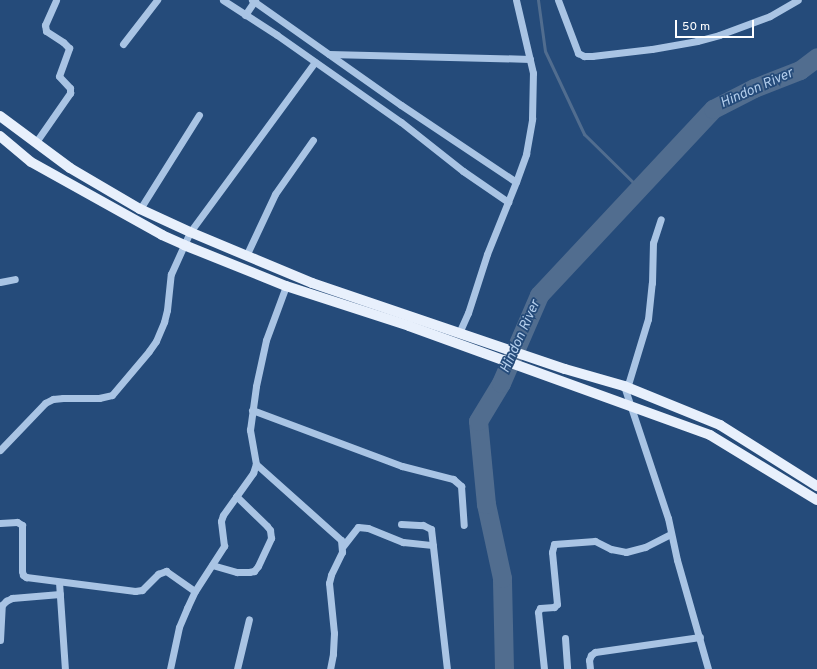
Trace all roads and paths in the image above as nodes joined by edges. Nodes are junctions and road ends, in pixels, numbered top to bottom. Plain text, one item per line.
1 (56, 0) edge
2 (157, 0) edge
3 (223, 0) edge
4 (516, 0) edge
5 (558, 0) edge
6 (798, 0) edge
7 (254, 1) edge
8 (247, 13) junction
9 (123, 44) dead end
10 (328, 54) junction
11 (530, 59) junction
12 (315, 62) junction
13 (199, 114) dead end
14 (0, 116) edge
15 (0, 136) edge
16 (313, 140) dead end
17 (36, 142) junction
18 (515, 185) junction
19 (509, 199) junction
20 (140, 209) junction
21 (661, 219) dead end
22 (190, 232) junction
23 (184, 245) junction
24 (246, 256) junction
25 (15, 279) dead end
26 (0, 282) edge
27 (286, 286) junction
28 (327, 294) junction
29 (460, 337) junction
30 (625, 387) junction
31 (664, 402) junction
32 (629, 404) junction
33 (252, 410) junction
34 (658, 415) junction
35 (0, 450) edge
36 (256, 464) junction
37 (817, 486) edge
38 (236, 496) junction
39 (817, 500) edge
40 (0, 523) edge
41 (401, 524) dead end
42 (464, 525) dead end
43 (671, 534) junction
44 (433, 545) junction
45 (343, 546) junction
46 (212, 565) junction
47 (59, 582) junction
48 (195, 590) junction
49 (60, 594) junction
50 (249, 619) dead end
51 (700, 637) junction
52 (566, 638) dead end
53 (0, 640) edge
54 (66, 669) edge
55 (170, 669) edge
56 (237, 669) edge
57 (330, 669) edge
58 (447, 669) edge
59 (544, 669) edge
60 (568, 669) edge
61 (590, 669) edge
62 (708, 669) edge

1 - 17 street
2 - 9 street
3 - 8 street
4 - 11 street
5 - 6 street
7 - 8 street
7 - 10 street
8 - 12 street
10 - 11 street
10 - 18 street
11 - 18 street
12 - 19 street
12 - 22 street
13 - 20 street
14 - 17 main road
15 - 23 main road
16 - 24 street
17 - 20 main road
18 - 19 street
19 - 29 street
20 - 22 main road
21 - 30 street
22 - 23 street
22 - 24 main road
23 - 27 main road
23 - 35 street
24 - 28 main road
25 - 26 street
27 - 28 main road
27 - 33 street
28 - 29 main road
29 - 30 main road
29 - 32 main road
30 - 31 main road
30 - 32 street
31 - 34 main road
31 - 37 main road
32 - 34 main road
32 - 43 street
33 - 36 street
33 - 42 street
34 - 39 main road
36 - 38 street
36 - 45 street
38 - 46 street
38 - 46 street
40 - 47 street
41 - 44 street
43 - 51 street
43 - 59 street
44 - 45 street
44 - 58 street
45 - 57 street
46 - 48 street
47 - 48 street
47 - 49 street
48 - 55 street
49 - 53 street
49 - 54 street
50 - 56 street
51 - 61 street
51 - 62 street
52 - 60 street

